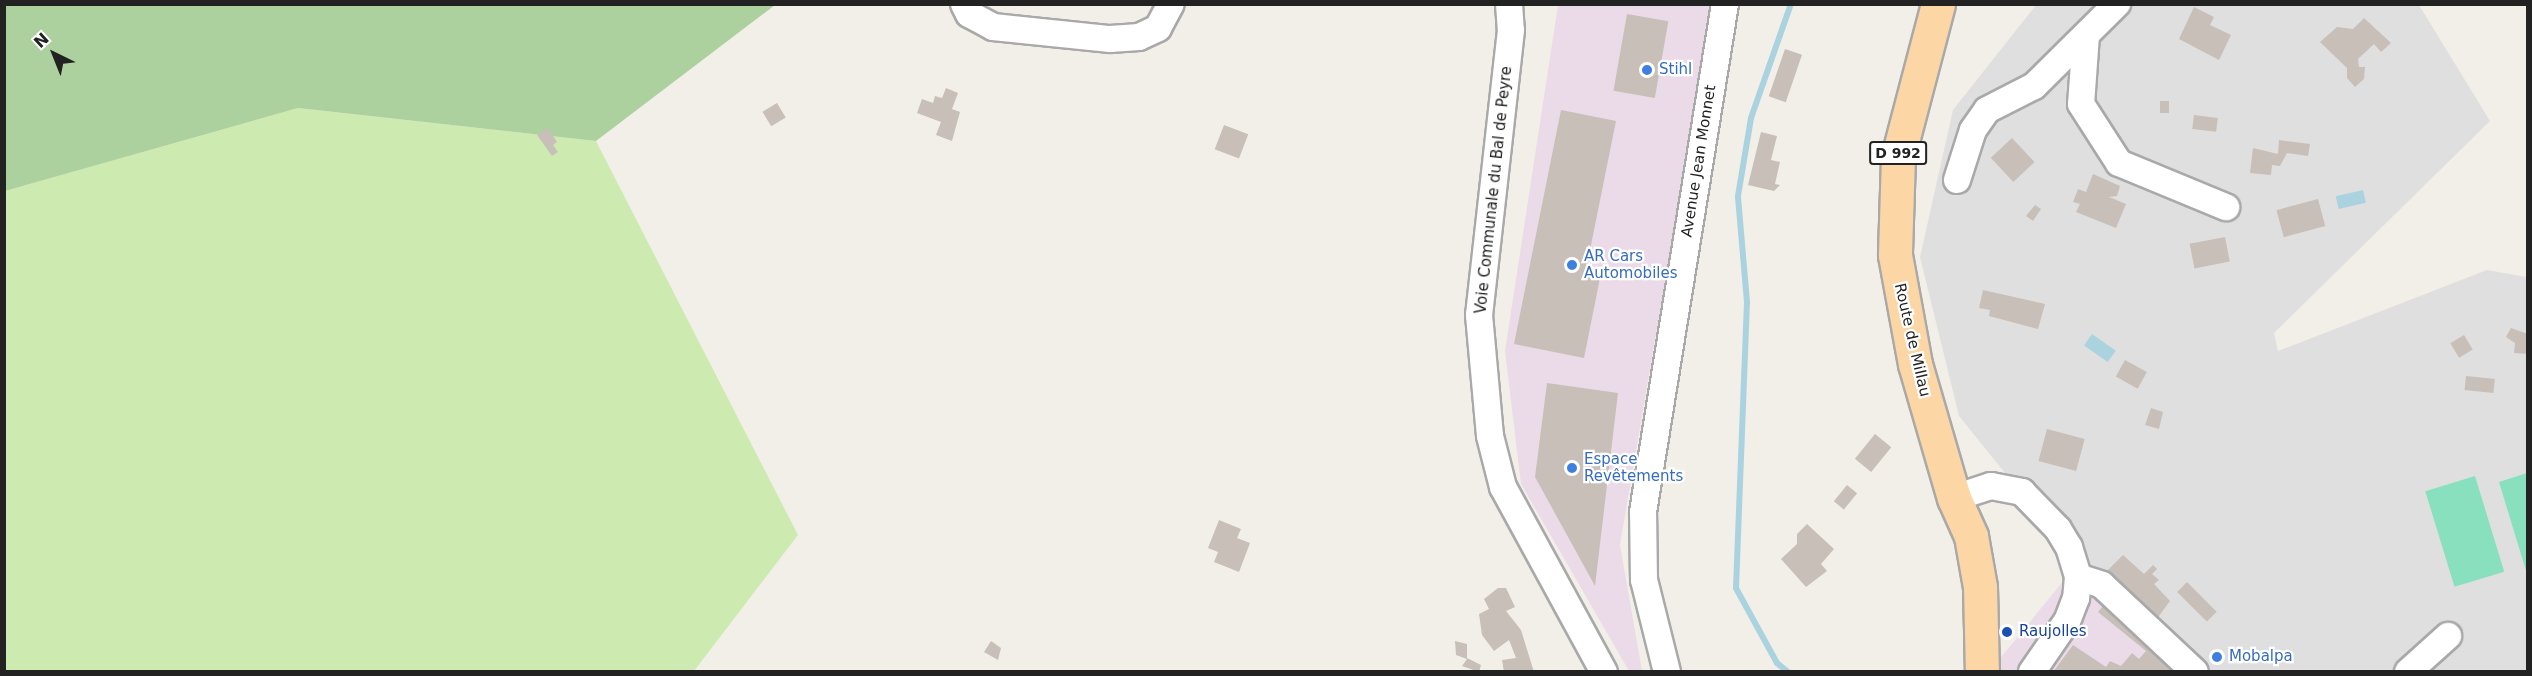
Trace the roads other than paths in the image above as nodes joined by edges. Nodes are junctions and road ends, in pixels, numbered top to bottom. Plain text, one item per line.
1 (964, 4) edge
2 (1171, 4) edge
3 (1509, 4) edge
4 (1725, 4) edge
5 (1938, 4) edge
6 (2117, 4) edge
7 (2086, 35) junction
8 (1957, 180) dead end
9 (2226, 207) dead end
10 (1954, 498) junction
11 (2078, 577) junction
12 (2448, 636) dead end
13 (1604, 672) edge
14 (1667, 672) edge
15 (1959, 672) edge
16 (1982, 672) edge
17 (2032, 672) edge
18 (2195, 672) edge
19 (2408, 672) edge

1 - 2 street
3 - 13 street, Voie Communale du Bal de Peyre
4 - 14 street, Avenue Jean Monnet
5 - 10 main road, Route de Millau / D 992
6 - 7 street
7 - 8 street
7 - 9 street
10 - 11 street
10 - 15 main road, Route de Millau / D 992
10 - 16 main road, Route de Millau / D 992
11 - 17 street
11 - 18 street
12 - 19 street

